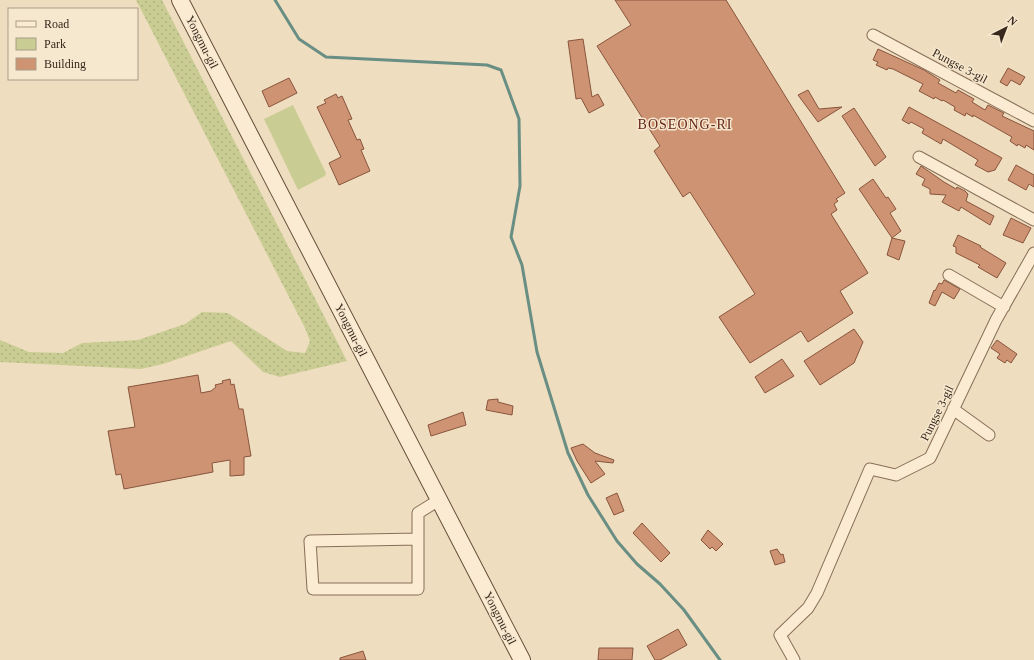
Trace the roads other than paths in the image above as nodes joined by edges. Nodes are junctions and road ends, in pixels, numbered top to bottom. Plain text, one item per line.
1 (180, 0) edge
2 (873, 35) dead end
3 (1034, 121) edge
4 (918, 157) dead end
5 (1034, 220) edge
6 (1034, 253) edge
7 (949, 275) dead end
8 (1004, 307) junction
9 (953, 409) junction
10 (989, 434) dead end
11 (439, 500) junction
12 (418, 539) junction
13 (522, 660) edge
14 (794, 660) edge

1 - 11 street, Yongmu-gil
2 - 3 street, Pungse 3-gil
4 - 5 street
6 - 8 street, Pungse 3-gil
7 - 8 street
8 - 9 street, Pungse 3-gil
9 - 10 street
9 - 14 street, Pungse 3-gil
11 - 12 street
11 - 13 street, Yongmu-gil
12 - 12 street

